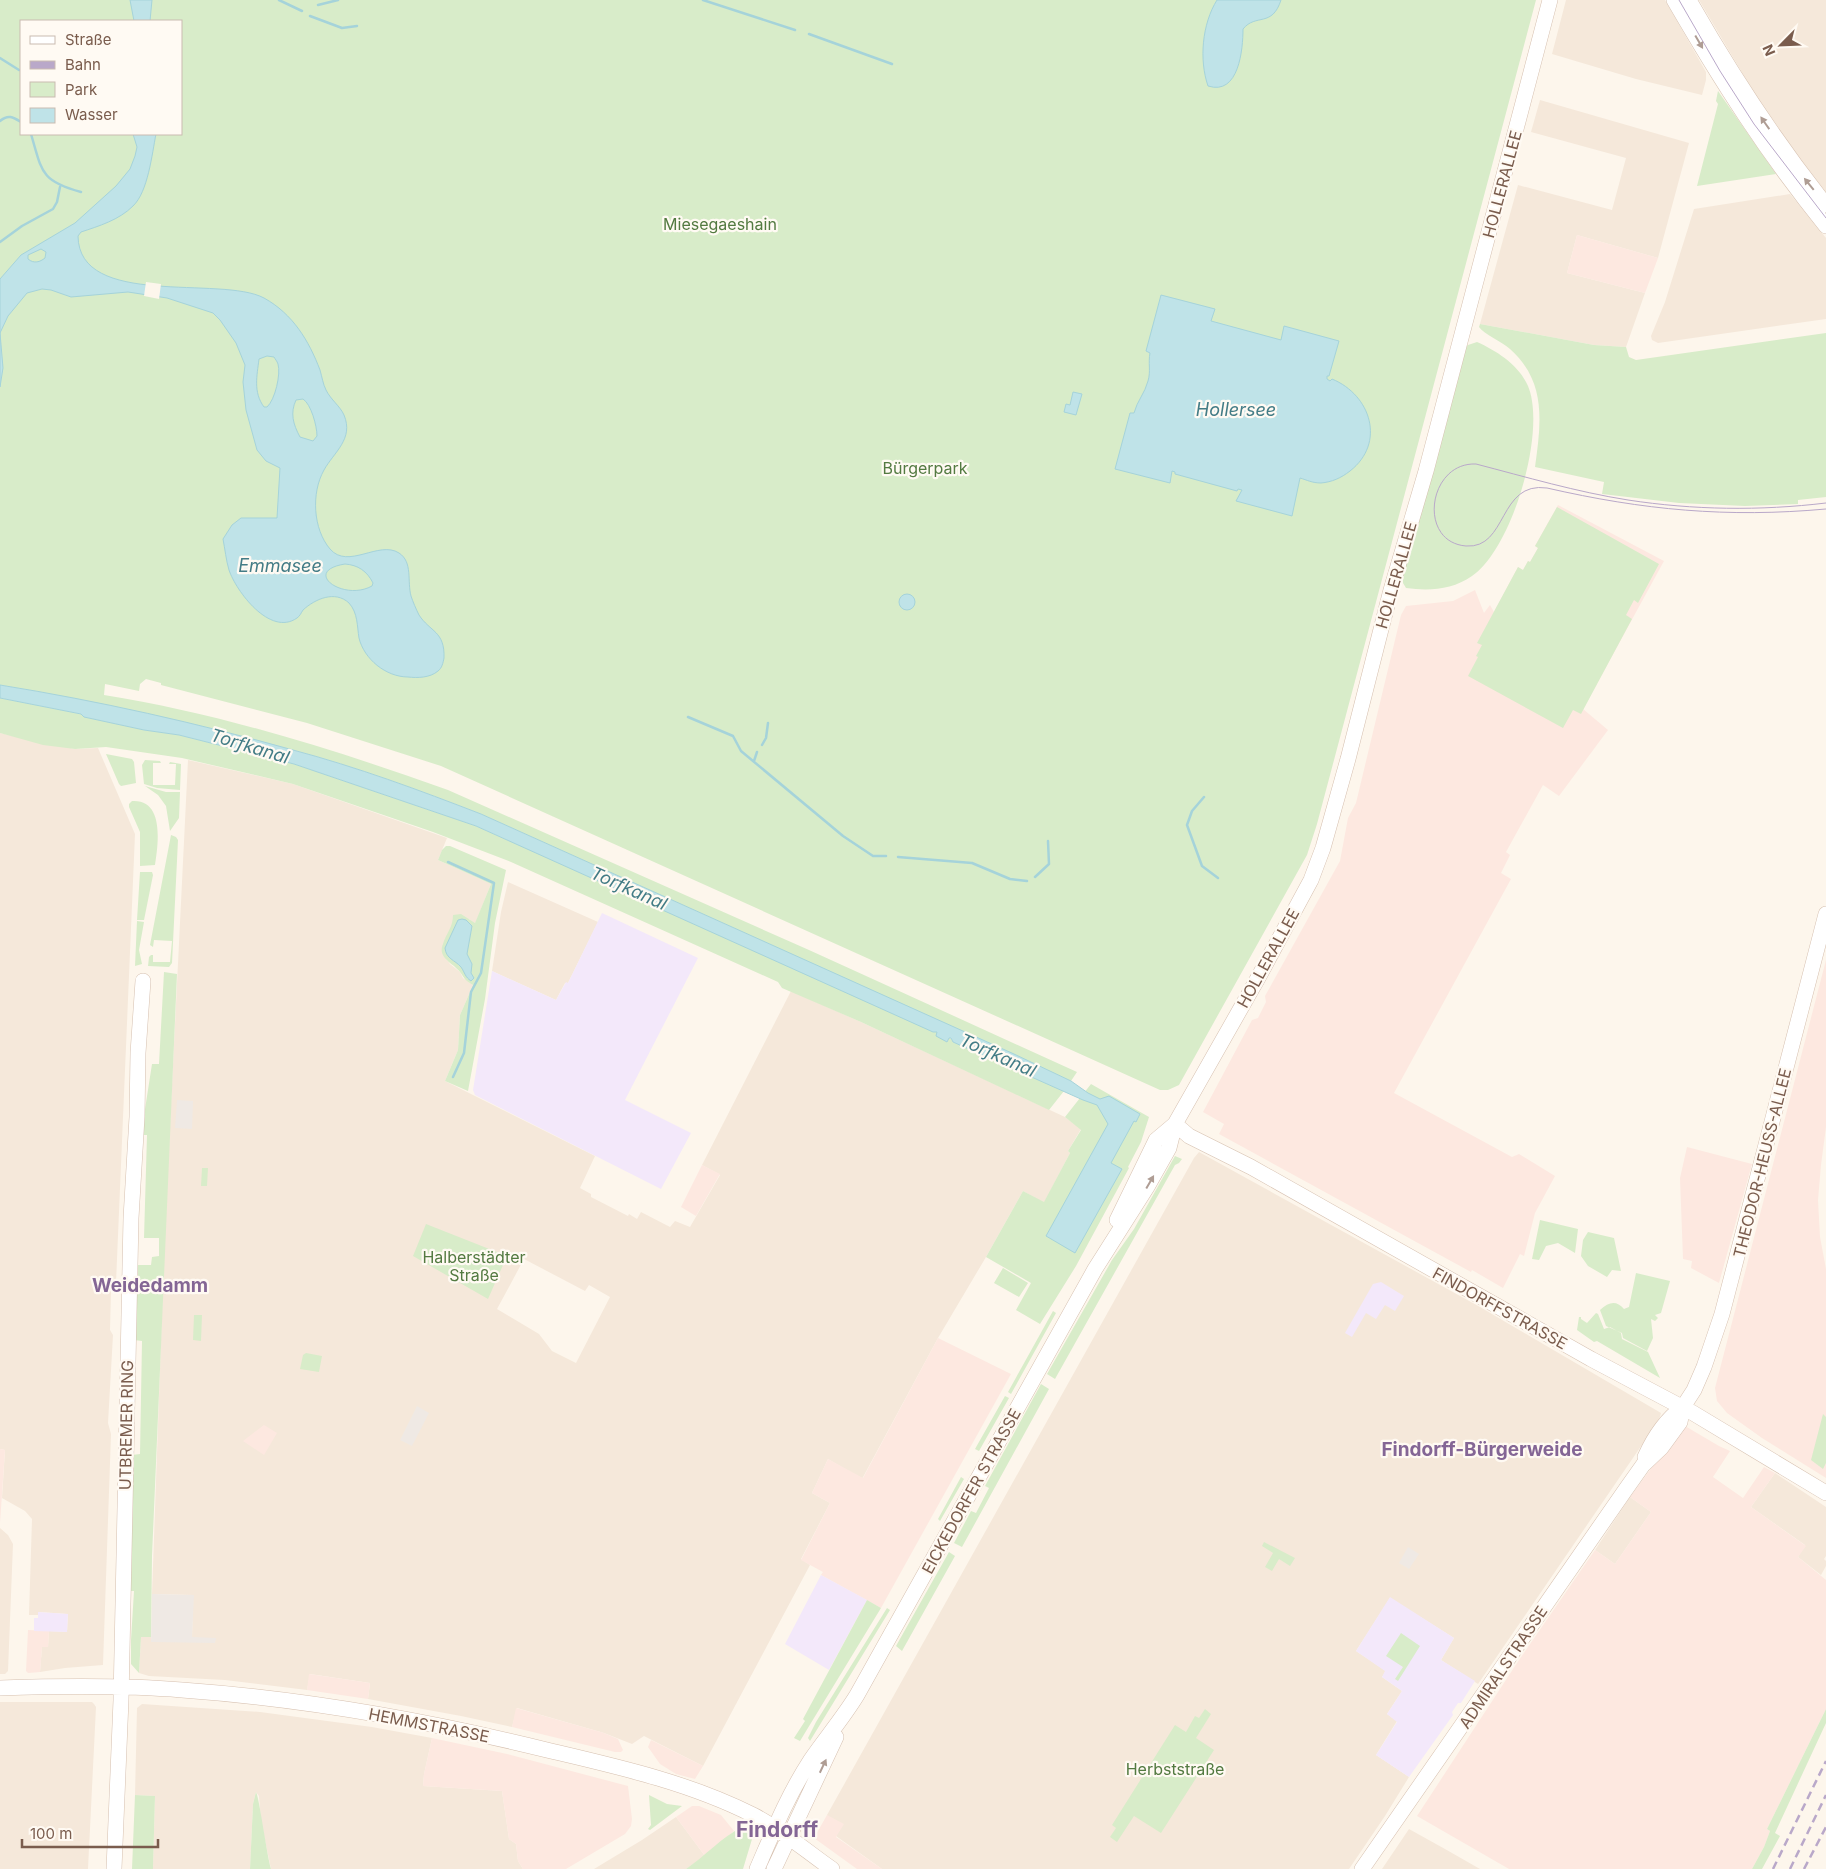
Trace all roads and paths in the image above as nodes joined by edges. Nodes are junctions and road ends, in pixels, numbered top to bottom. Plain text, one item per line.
1 (1550, 0) edge
2 (1674, 0) edge
3 (1689, 0) edge
4 (1826, 205) edge
5 (1826, 226) edge
6 (1826, 914) edge
7 (143, 981) dead end
8 (1175, 1124) junction
9 (1683, 1407) junction
10 (1826, 1493) edge
11 (121, 1687) junction
12 (0, 1688) edge
13 (845, 1714) junction
14 (774, 1828) junction
15 (788, 1837) junction
16 (114, 1869) edge
17 (757, 1869) edge
18 (774, 1869) edge
19 (832, 1869) edge
20 (1362, 1869) edge

1 - 8 street, HOLLERALLEE
2 -> 5 street
4 -> 3 street
6 - 9 street, THEODOR-HEUSS-ALLEE
7 - 11 street, UTBREMER RING
8 - 9 street, FINDORFFSTRASSE
8 - 13 street, EICKEDORFER STRASSE
9 - 10 street, FINDORFFSTRASSE
9 - 20 street, ADMIRALSTRASSE
11 - 12 street, HEMMSTRASSE
11 - 14 street, HEMMSTRASSE
11 - 16 street, UTBREMER RING
13 - 14 street, EICKEDORFER STRASSE
15 -> 13 street, EICKEDORFER STRASSE
14 - 15 street, HEMMSTRASSE
14 - 17 street, EICKEDORFER STRASSE
15 - 18 street, EICKEDORFER STRASSE
15 - 19 street, HEMMSTRASSE

